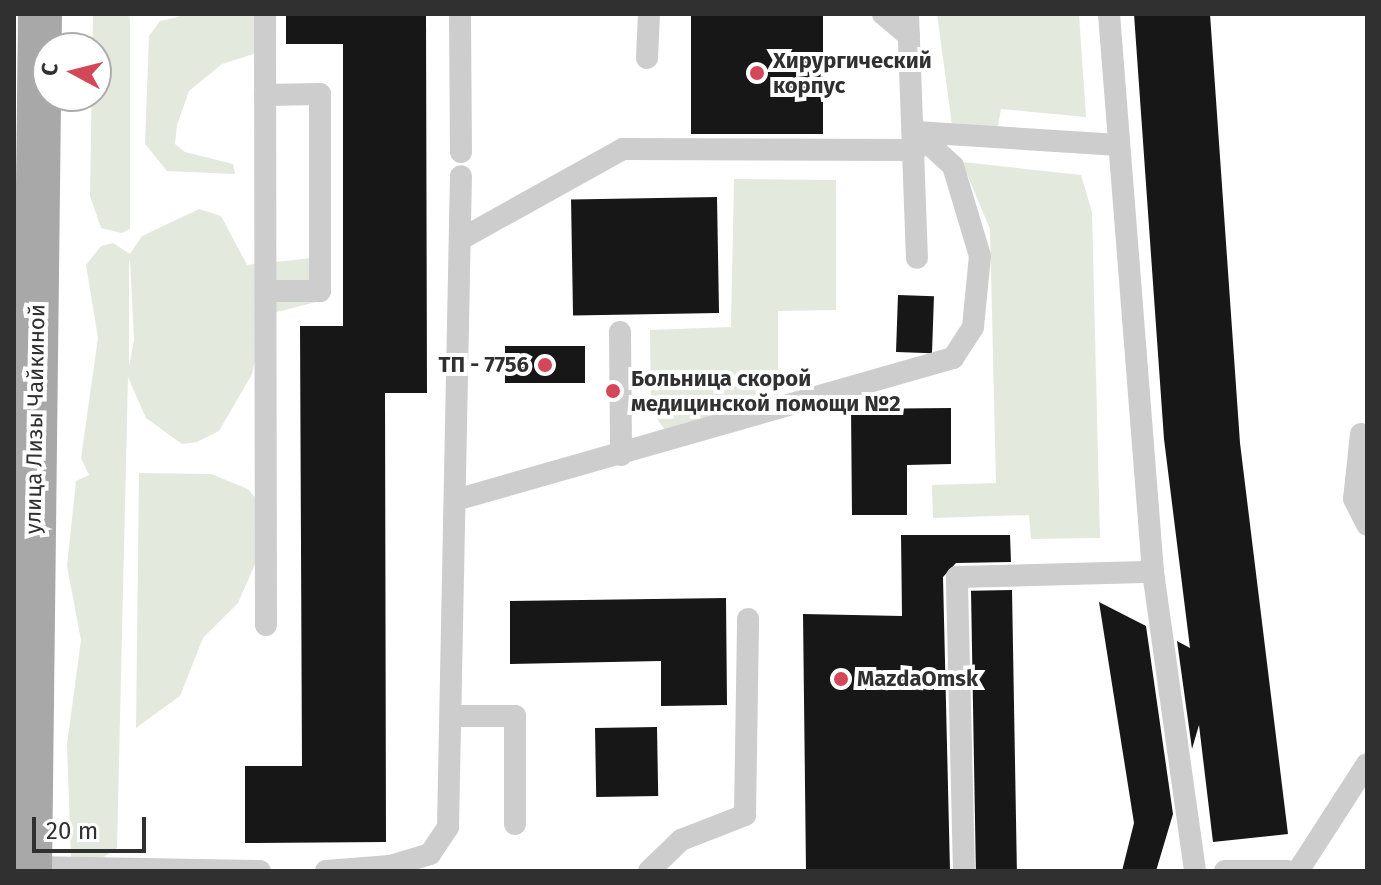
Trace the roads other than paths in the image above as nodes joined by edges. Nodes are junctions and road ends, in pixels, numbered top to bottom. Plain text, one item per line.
1 (40, 14) edge
2 (265, 14) edge
3 (460, 14) edge
4 (649, 14) edge
5 (883, 14) edge
6 (1109, 14) edge
7 (908, 25) edge
8 (647, 58) dead end
9 (265, 95) junction
10 (916, 141) junction
11 (1119, 145) junction
12 (461, 152) dead end
13 (461, 176) dead end
14 (461, 239) junction
15 (917, 258) dead end
16 (266, 291) junction
17 (620, 332) dead end
18 (1361, 434) dead end
19 (621, 455) junction
20 (459, 499) junction
21 (1367, 525) edge
22 (1153, 572) junction
23 (748, 619) dead end
24 (266, 625) dead end
25 (452, 716) junction
26 (1367, 764) edge
27 (515, 824) dead end
28 (30, 869) edge
29 (260, 871) edge
30 (326, 871) edge
31 (649, 871) edge
32 (964, 871) edge
33 (1195, 871) edge
34 (1225, 871) edge
35 (1287, 871) edge
36 (1298, 871) edge

1 - 28 main road, улица Лизы Чайкиной
2 - 9 lane
3 - 12 lane
4 - 8 lane
5 - 7 lane
6 - 11 lane
7 - 10 lane
9 - 16 lane
9 - 16 lane
10 - 11 lane
10 - 14 lane
10 - 15 lane
10 - 19 lane
11 - 22 lane
13 - 14 lane
14 - 20 lane
16 - 24 lane
17 - 19 lane
18 - 21 lane
19 - 20 lane
20 - 25 lane
22 - 32 lane
22 - 33 lane
23 - 31 lane
25 - 27 lane
25 - 30 lane
26 - 36 lane
28 - 29 lane
34 - 35 lane

